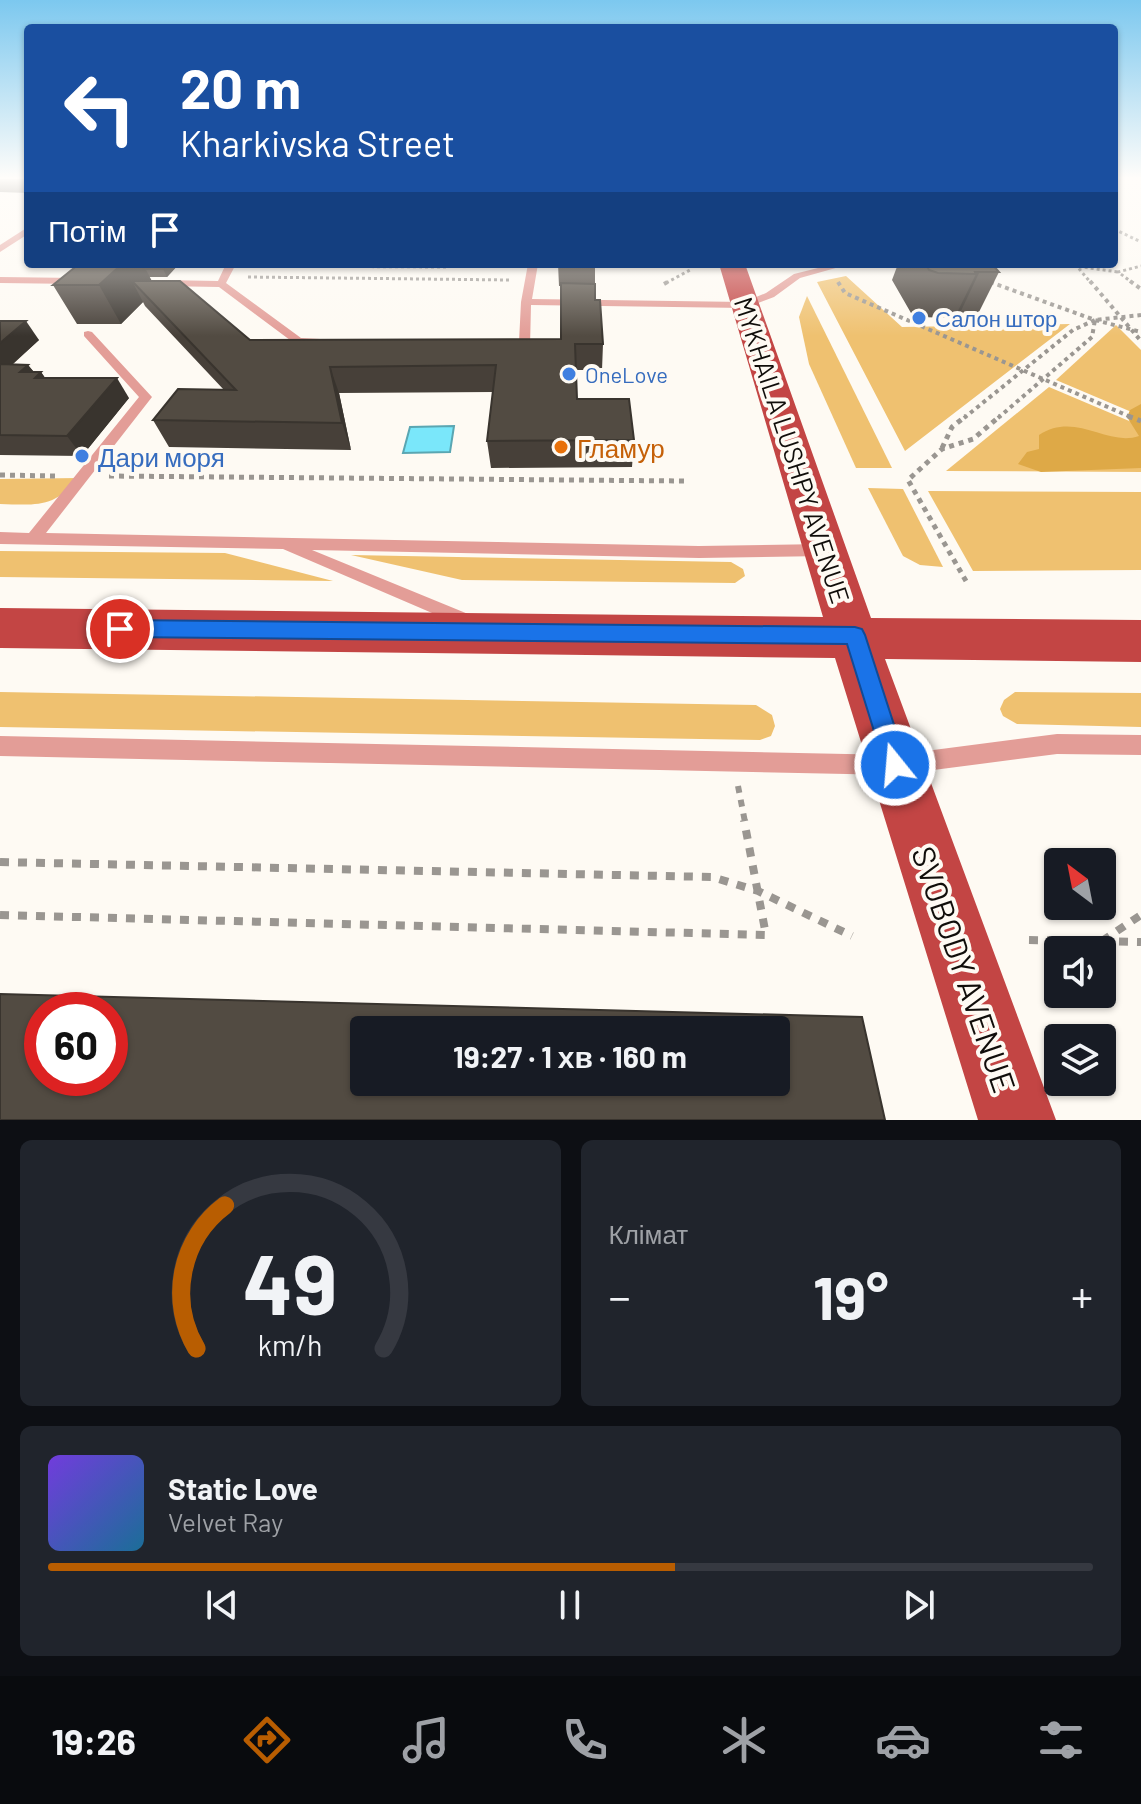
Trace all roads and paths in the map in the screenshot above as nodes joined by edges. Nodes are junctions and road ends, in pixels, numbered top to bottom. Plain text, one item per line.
1 (1119, 231) edge
2 (24, 233) edge
3 (1141, 242) edge
4 (0, 249) edge
5 (1141, 266) edge
6 (229, 268) edge
7 (446, 268) edge
8 (532, 268) edge
9 (689, 268) edge
10 (733, 268) edge
11 (793, 268) edge
12 (834, 268) edge
13 (1080, 268) edge
14 (1095, 268) edge
15 (829, 270) junction
16 (1118, 272) junction
17 (797, 276) junction
18 (439, 278) junction
19 (982, 279) dead end
20 (0, 280) edge
21 (222, 281) junction
22 (529, 281) junction
23 (95, 282) edge
24 (142, 283) edge
25 (664, 284) dead end
26 (1141, 289) edge
27 (526, 302) junction
28 (745, 305) junction
29 (1121, 315) junction
30 (1141, 315) edge
31 (1095, 320) junction
32 (1128, 328) junction
33 (1141, 332) edge
34 (88, 334) edge
35 (328, 341) edge
36 (1141, 341) edge
37 (494, 345) edge
38 (1021, 371) junction
39 (1043, 380) junction
40 (1141, 421) edge
41 (942, 449) junction
42 (0, 475) edge
43 (86, 476) junction
44 (685, 481) dead end
45 (0, 538) edge
46 (34, 538) junction
47 (281, 544) junction
48 (826, 550) junction
49 (966, 581) dead end
50 (0, 628) edge
51 (58, 628) junction
52 (494, 632) junction
53 (855, 635) junction
54 (1141, 641) edge
55 (0, 648) edge
56 (1141, 745) edge
57 (0, 746) edge
58 (733, 761) junction
59 (895, 765) junction
60 (0, 862) edge
61 (758, 891) junction
62 (0, 915) edge
63 (1141, 915) edge
64 (852, 936) dead end
65 (1109, 936) edge
66 (1029, 940) dead end
67 (1044, 940) edge
68 (1116, 941) edge
69 (1141, 942) edge
70 (1017, 1120) edge

1 - 3 path
2 - 4 lane
5 - 16 path
6 - 21 lane
7 - 18 path
8 - 22 lane
9 - 25 path
10 - 28 main road, MYKHAILA LUSHPY AVENUE
11 - 17 lane
12 - 15 lane
13 - 29 path
14 - 16 path
15 - 17 lane
15 - 38 path
16 - 26 path
17 - 28 lane
18 - 21 path
18 - 22 path
19 - 31 path
20 - 23 lane
21 - 24 lane
21 - 35 lane
22 - 27 lane
27 - 28 lane
27 - 37 lane
28 - 48 main road, MYKHAILA LUSHPY AVENUE
29 - 30 path
29 - 31 path
29 - 32 path
31 - 32 path
31 - 38 path
31 - 39 path
32 - 33 path
32 - 36 path
34 - 43 lane
38 - 39 path
38 - 41 path
39 - 40 path
39 - 41 path
41 - 49 path
42 - 43 path
43 - 44 path
43 - 46 lane
45 - 46 lane
46 - 47 lane
47 - 48 lane
47 - 52 lane
48 - 53 main road, MYKHAILA LUSHPY AVENUE
50 - 51 main road
51 - 52 main road
51 - 55 lane
52 - 53 main road
53 - 54 main road
53 - 59 main road, SVOBODY AVENUE
56 - 59 lane
57 - 58 lane
58 - 59 lane
58 - 61 path
59 - 70 main road, SVOBODY AVENUE
60 - 61 path
61 - 62 path
61 - 64 path
63 - 65 path
66 - 67 path
68 - 69 path

